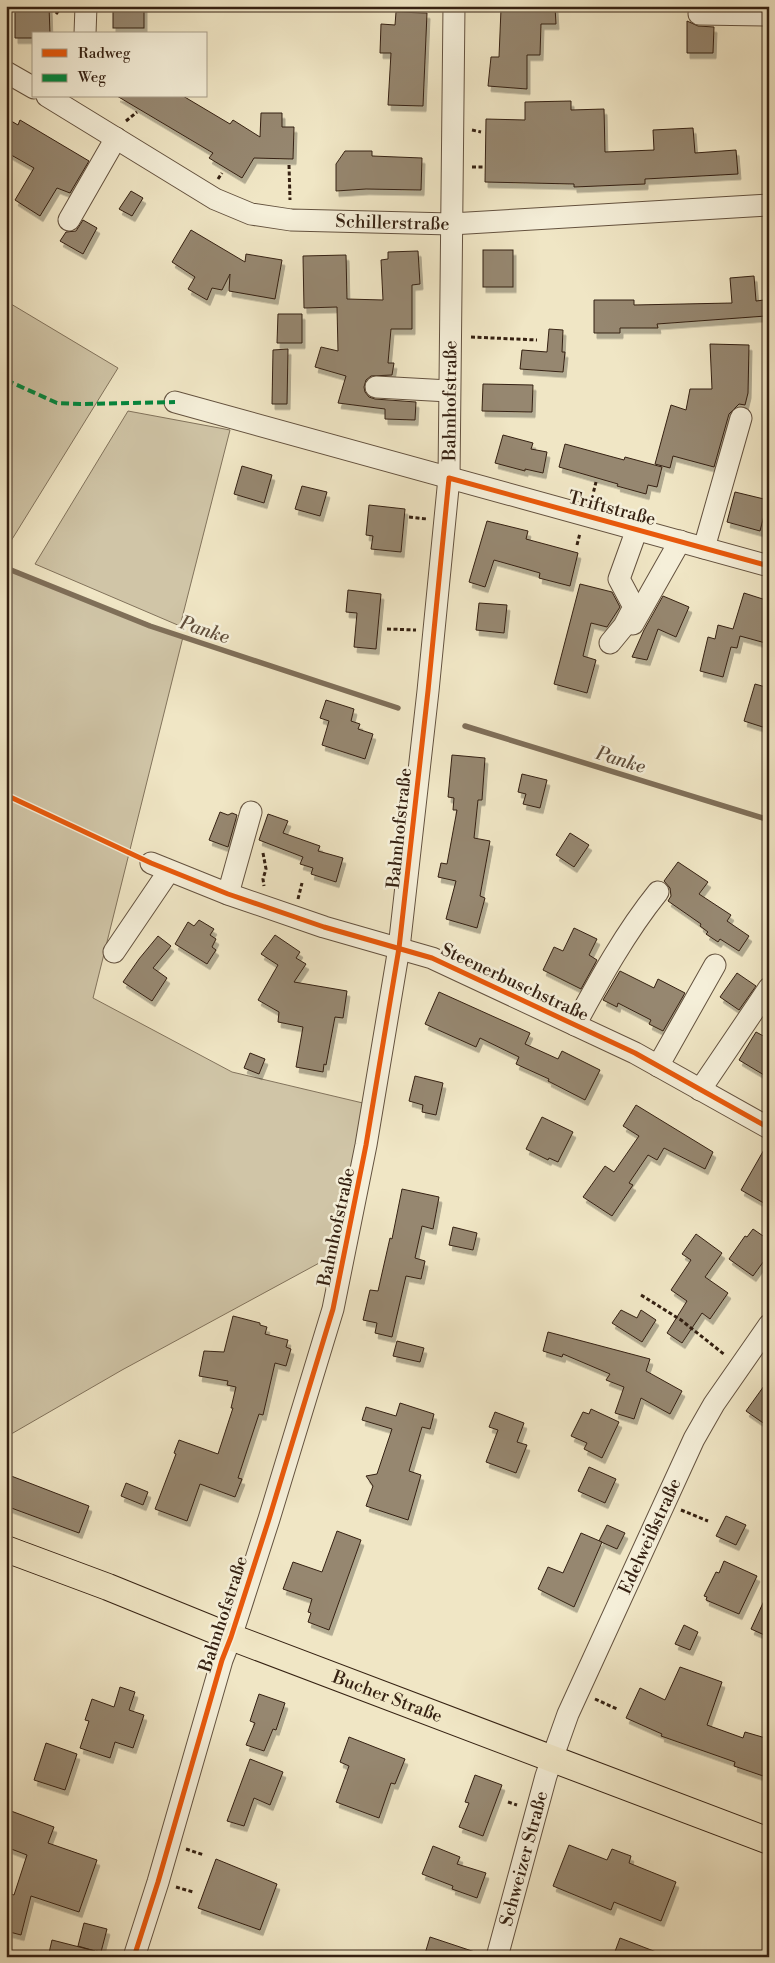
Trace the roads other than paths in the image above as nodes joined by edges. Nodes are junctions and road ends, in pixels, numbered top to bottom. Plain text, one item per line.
1 (86, 6) edge
2 (454, 6) edge
3 (699, 14) dead end
4 (769, 15) edge
5 (85, 32) edge
6 (6, 72) edge
7 (32, 87) edge
8 (54, 98) edge
9 (76, 104) edge
10 (116, 138) junction
11 (769, 205) edge
12 (69, 220) dead end
13 (451, 224) junction
14 (376, 387) dead end
15 (449, 391) junction
16 (175, 402) dead end
17 (741, 418) dead end
18 (449, 478) junction
19 (637, 530) junction
20 (680, 541) junction
21 (704, 548) junction
22 (769, 566) edge
23 (633, 624) dead end
24 (610, 643) dead end
25 (252, 812) dead end
26 (658, 892) dead end
27 (228, 894) junction
28 (399, 948) junction
29 (114, 952) dead end
30 (715, 965) dead end
31 (769, 988) edge
32 (575, 1025) junction
33 (658, 1066) junction
34 (700, 1090) junction
35 (769, 1128) edge
36 (769, 1325) edge
37 (6, 1549) edge
38 (231, 1637) junction
39 (551, 1759) junction
40 (769, 1841) edge
41 (134, 1957) edge
42 (497, 1957) edge

1 - 5 street
2 - 13 street, Bahnhofstraße
3 - 4 street
6 - 7 street
8 - 9 street, Schillerstraße
9 - 10 street, Schillerstraße
10 - 12 street
10 - 13 street, Schillerstraße
11 - 13 street, Schillerstraße
13 - 15 street, Bahnhofstraße
14 - 15 street
15 - 18 street, Bahnhofstraße
16 - 18 street, Triftstraße
17 - 21 street
18 - 19 street, Triftstraße
18 - 28 street, Bahnhofstraße
19 - 20 street, Triftstraße
19 - 24 street
20 - 21 street, Triftstraße
20 - 23 street
21 - 22 street, Triftstraße
25 - 27 street
26 - 32 street
27 - 28 street, Steenerbuschstraße
27 - 29 street, Steenerbuschstraße
28 - 32 street, Steenerbuschstraße
28 - 38 street, Bahnhofstraße
30 - 33 street
31 - 34 street
32 - 33 street, Steenerbuschstraße
33 - 34 street, Steenerbuschstraße
34 - 35 street, Steenerbuschstraße
36 - 39 street, Edelweißstraße
37 - 38 main road, Bucher Straße
38 - 39 main road, Bucher Straße
38 - 41 street, Bahnhofstraße
39 - 40 main road, Bucher Straße
39 - 42 street, Schweizer Straße

